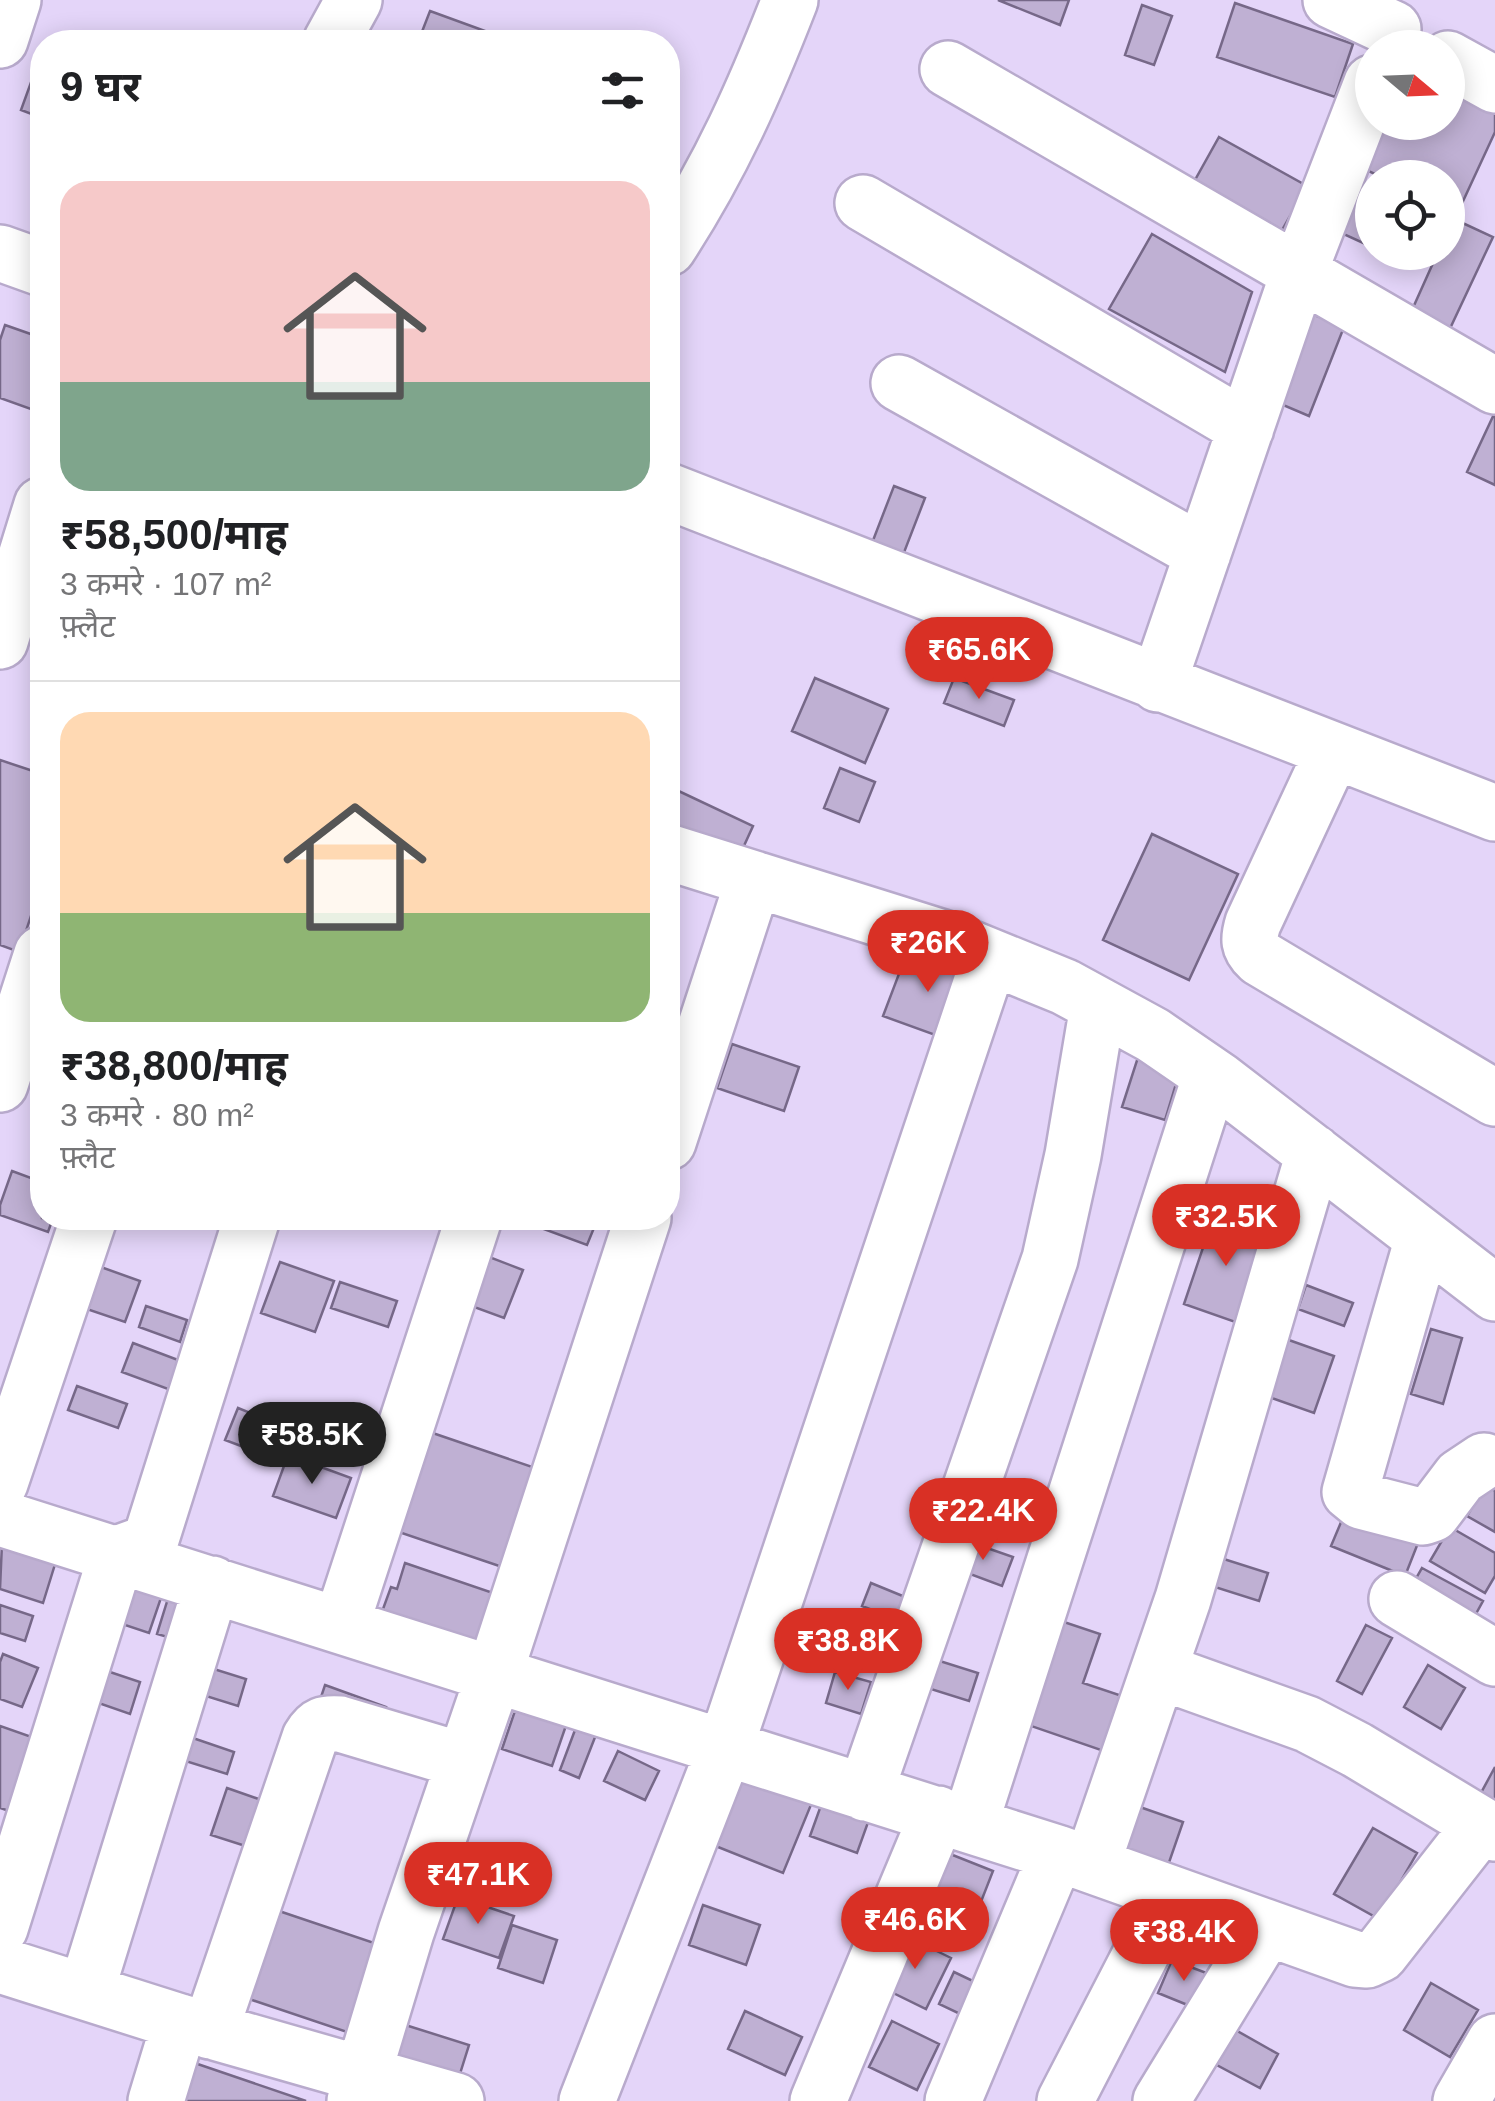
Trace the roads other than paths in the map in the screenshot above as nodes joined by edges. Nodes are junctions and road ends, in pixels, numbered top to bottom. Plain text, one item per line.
1 (13, 0) edge
2 (354, 0) edge
3 (790, 0) edge
4 (1331, 0) edge
5 (338, 30) edge
6 (1383, 30) edge
7 (0, 40) edge
8 (1465, 68) edge
9 (948, 69) dead end
10 (1495, 85) edge
11 (1355, 128) edge
12 (863, 203) dead end
13 (680, 230) edge
14 (0, 253) edge
15 (30, 264) edge
16 (1299, 272) junction
17 (900, 383) dead end
18 (1495, 386) edge
19 (1246, 428) junction
20 (680, 496) edge
21 (30, 545) edge
22 (1203, 553) junction
23 (0, 643) edge
24 (30, 654) edge
25 (1158, 684) junction
26 (1333, 751) junction
27 (1495, 813) edge
28 (680, 856) edge
29 (754, 879) junction
30 (990, 957) junction
31 (30, 1004) edge
32 (1098, 1006) junction
33 (1211, 1074) junction
34 (11, 1083) edge
35 (1495, 1098) edge
36 (680, 1105) edge
37 (1314, 1153) junction
38 (85, 1230) edge
39 (248, 1230) edge
40 (470, 1230) edge
41 (639, 1230) edge
42 (1423, 1238) junction
43 (1495, 1294) edge
44 (1491, 1458) edge
45 (0, 1483) edge
46 (0, 1518) edge
47 (116, 1554) junction
48 (212, 1584) junction
49 (1397, 1599) dead end
50 (342, 1625) junction
51 (1495, 1658) edge
52 (1159, 1670) junction
53 (495, 1672) junction
54 (724, 1748) junction
55 (464, 1761) junction
56 (865, 1793) junction
57 (954, 1819) junction
58 (1488, 1829) edge
59 (1075, 1858) junction
60 (1172, 1894) junction
61 (0, 1928) edge
62 (1268, 1928) junction
63 (0, 1965) edge
64 (86, 1992) junction
65 (194, 2026) junction
66 (1495, 2042) edge
67 (359, 2088) edge
68 (156, 2101) edge
69 (456, 2101) edge
70 (587, 2101) edge
71 (818, 2101) edge
72 (953, 2101) edge
73 (1065, 2101) edge
74 (1161, 2101) edge
75 (1460, 2101) edge

1 - 7 street
2 - 5 street
3 - 13 street
4 - 6 street
8 - 10 street
9 - 16 street
11 - 16 street
12 - 19 street
14 - 15 street
16 - 18 street
16 - 19 street
17 - 22 street
19 - 22 street
20 - 25 street
21 - 23 street
22 - 25 street
23 - 24 street
25 - 26 street
26 - 27 street
26 - 35 street
28 - 29 street
29 - 30 street
29 - 36 street
30 - 32 street
30 - 54 street
31 - 34 street
32 - 33 street
32 - 56 street
33 - 37 street
33 - 57 street
37 - 42 street
37 - 52 street
38 - 45 street
39 - 47 street
40 - 50 street
41 - 53 street
42 - 43 street
42 - 44 street
46 - 47 street
47 - 48 street
47 - 61 street
48 - 50 street
48 - 64 street
49 - 51 street
50 - 53 street
52 - 58 street
52 - 59 street
53 - 54 street
53 - 55 street
54 - 56 street
54 - 70 street
55 - 65 street
55 - 67 street
56 - 57 street
57 - 59 street
57 - 71 street
58 - 62 street
59 - 60 street
59 - 72 street
60 - 62 street
60 - 73 street
62 - 74 street
63 - 64 street
64 - 65 street
65 - 67 street
65 - 68 street
66 - 75 street
67 - 69 street

